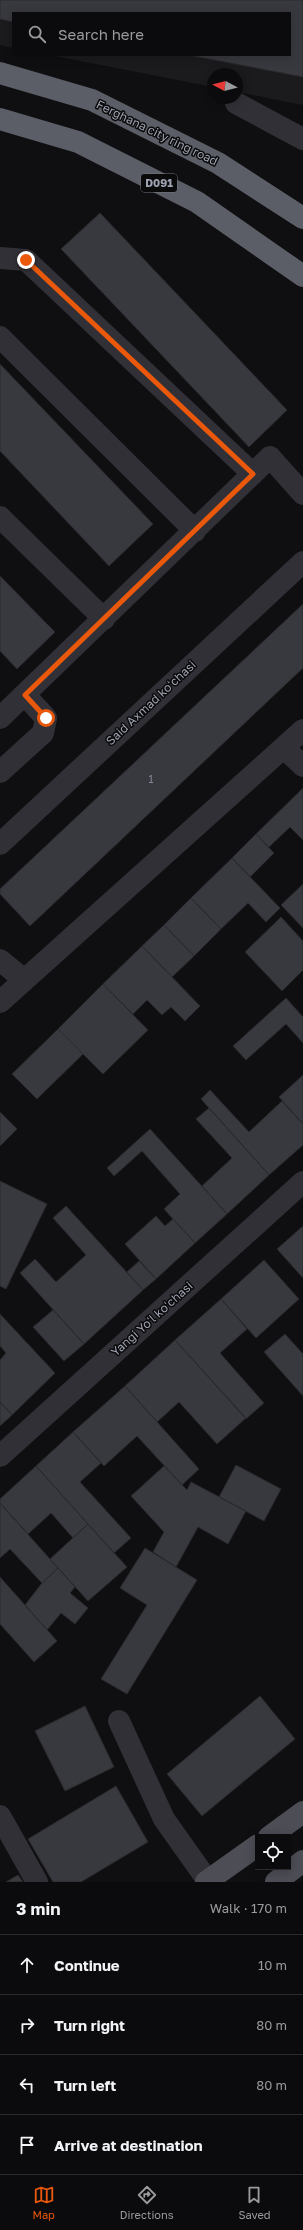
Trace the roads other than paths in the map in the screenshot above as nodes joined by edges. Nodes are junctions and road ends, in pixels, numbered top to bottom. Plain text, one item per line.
1 (0, 73) edge
2 (236, 104) dead end
3 (0, 119) edge
4 (303, 139) edge
5 (303, 218) edge
6 (0, 258) edge
7 (303, 276) edge
8 (0, 337) edge
9 (253, 474) junction
10 (303, 494) edge
11 (0, 518) edge
12 (195, 531) junction
13 (303, 562) edge
14 (104, 619) junction
15 (9, 704) edge
16 (303, 730) edge
17 (284, 748) junction
18 (303, 766) edge
19 (0, 772) edge
20 (0, 844) edge
21 (0, 960) edge
22 (23, 979) junction
23 (0, 1002) edge
24 (303, 1182) edge
25 (0, 1456) edge
26 (119, 1721) dead end
27 (303, 1812) edge
28 (0, 1816) edge
29 (272, 1834) edge
30 (255, 1847) edge
31 (303, 1861) edge
32 (37, 1882) edge
33 (207, 1882) edge
34 (276, 1882) edge

1 - 5 highway, Ferghana city ring road
2 - 4 street
3 - 7 highway, D091
6 - 9 street
8 - 12 street
9 - 10 street
9 - 12 street
11 - 14 street
12 - 14 street
13 - 20 street, Said Axmad koʻchasi
14 - 15 street
15 - 19 street
16 - 17 street
17 - 18 street
17 - 22 street
21 - 22 street
22 - 23 street
24 - 25 street, Yangi Yoʻl koʻchasi
26 - 33 street
27 - 29 main road
28 - 32 street
30 - 33 main road
31 - 34 main road

